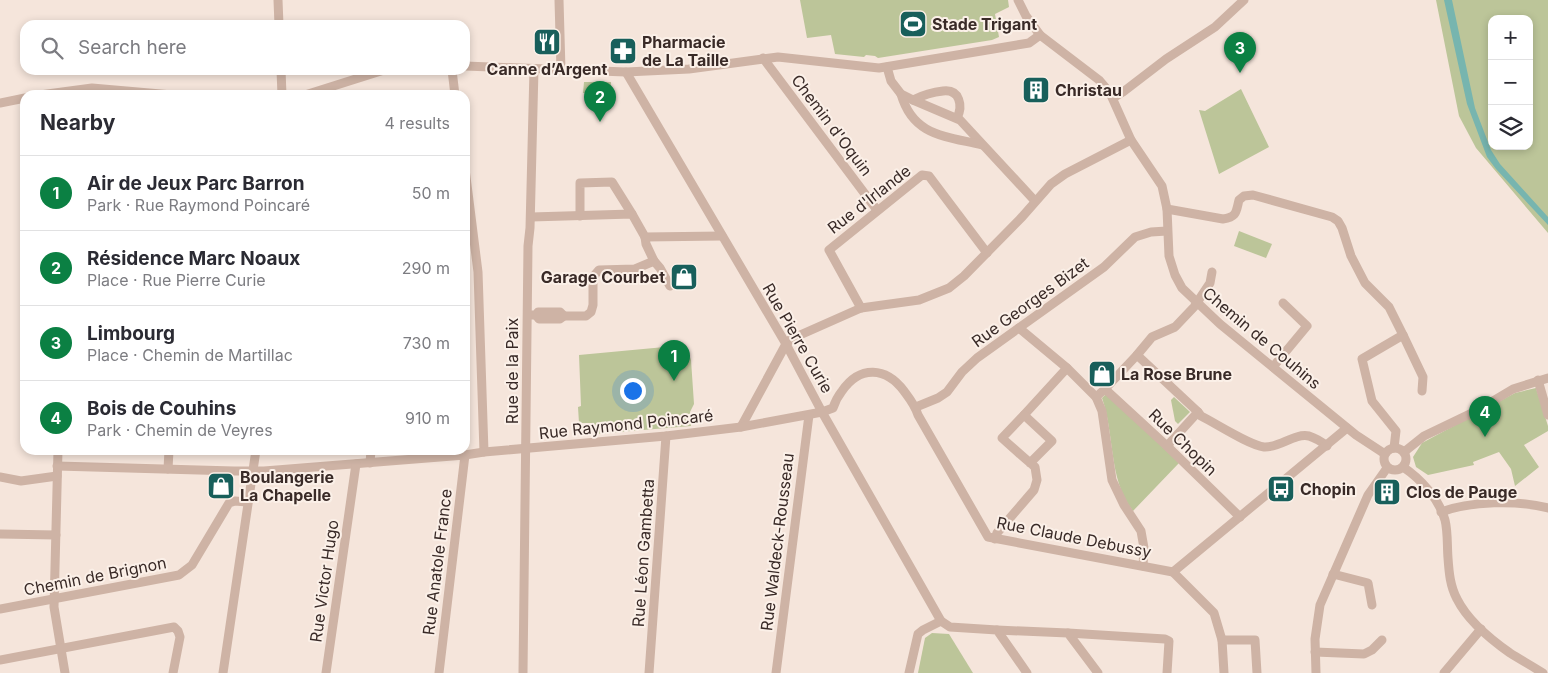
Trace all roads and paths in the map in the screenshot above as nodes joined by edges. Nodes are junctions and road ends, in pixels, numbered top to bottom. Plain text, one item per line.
1 (278, 0) edge
2 (559, 0) edge
3 (1018, 0) edge
4 (1244, 0) edge
5 (279, 20) edge
6 (1040, 35) junction
7 (763, 58) junction
8 (470, 66) edge
9 (887, 67) junction
10 (534, 69) junction
11 (561, 70) junction
12 (626, 72) junction
13 (281, 75) edge
14 (369, 75) edge
15 (453, 75) edge
16 (340, 85) junction
17 (87, 90) edge
18 (122, 90) edge
19 (282, 90) edge
20 (322, 90) edge
21 (338, 90) edge
22 (454, 90) edge
23 (901, 94) junction
24 (1113, 98) junction
25 (20, 99) edge
26 (913, 100) junction
27 (0, 103) edge
28 (958, 118) junction
29 (1131, 140) junction
30 (982, 145) junction
31 (1035, 201) junction
32 (470, 208) edge
33 (1167, 209) junction
34 (877, 210) junction
35 (632, 214) junction
36 (580, 216) junction
37 (530, 217) junction
38 (1167, 231) junction
39 (722, 236) junction
40 (645, 237) junction
41 (987, 253) junction
42 (654, 261) junction
43 (1212, 272) dead end
44 (670, 286) dead end
45 (1196, 302) junction
46 (1283, 303) dead end
47 (861, 308) junction
48 (532, 315) junction
49 (1019, 328) junction
50 (1403, 335) junction
51 (786, 344) junction
52 (1137, 355) junction
53 (1273, 367) junction
54 (1067, 368) junction
55 (1548, 378) edge
56 (1538, 380) junction
57 (1105, 389) junction
58 (1422, 392) dead end
59 (1096, 397) junction
60 (916, 407) junction
61 (822, 412) junction
62 (1198, 412) junction
63 (1024, 414) junction
64 (809, 415) junction
65 (1548, 415) edge
66 (741, 427) junction
67 (1348, 428) junction
68 (666, 436) junction
69 (1167, 446) junction
70 (1327, 446) junction
71 (527, 448) junction
72 (1394, 448) junction
73 (484, 452) junction
74 (1404, 452) junction
75 (470, 454) edge
76 (1385, 454) junction
77 (58, 455) edge
78 (169, 455) edge
79 (255, 455) edge
80 (371, 455) edge
81 (465, 455) joint
82 (370, 463) junction
83 (1030, 463) junction
84 (356, 464) junction
85 (1403, 467) junction
86 (1387, 468) junction
87 (168, 469) junction
88 (57, 471) junction
89 (252, 471) junction
90 (0, 477) edge
91 (247, 502) junction
92 (1548, 508) edge
93 (1441, 512) junction
94 (1240, 518) junction
95 (0, 534) edge
96 (56, 534) junction
97 (995, 538) junction
98 (1142, 566) junction
99 (1173, 572) junction
100 (1333, 574) junction
101 (54, 600) junction
102 (1372, 605) dead end
103 (0, 610) edge
104 (941, 621) junction
105 (1481, 629) junction
106 (997, 630) junction
107 (1068, 634) junction
108 (1222, 640) junction
109 (1382, 640) dead end
110 (61, 649) junction
111 (1315, 652) junction
112 (0, 660) edge
113 (65, 673) edge
114 (173, 673) edge
115 (223, 673) edge
116 (326, 673) edge
117 (439, 673) edge
118 (523, 673) edge
119 (649, 673) edge
120 (776, 673) edge
121 (908, 673) edge
122 (1027, 673) edge
123 (1098, 673) edge
124 (1167, 673) edge
125 (1224, 673) edge
126 (1257, 673) edge
127 (1316, 673) edge
128 (1444, 673) edge
129 (1543, 673) edge

1 - 5 street
2 - 11 street
3 - 6 street, Chemin de Couhins
4 - 24 street
6 - 9 street
6 - 24 street, Chemin de Couhins
7 - 9 street
7 - 12 street
7 - 34 street, Chemin d'Oquin
8 - 10 street
9 - 23 street
10 - 11 street
10 - 37 street, Rue de la Paix
11 - 12 street
12 - 39 street, Rue Pierre Curie
13 - 19 street
14 - 16 street
15 - 22 street
16 - 20 street
16 - 21 street
17 - 18 street
23 - 26 street
23 - 30 street
24 - 29 street, Chemin de Couhins
25 - 27 street
26 - 28 street
26 - 28 street
28 - 30 street
29 - 31 street
29 - 33 street, Chemin de Couhins
30 - 31 street
31 - 41 street
32 - 73 street
33 - 38 street, Chemin de Couhins
33 - 50 street
34 - 41 street, Rue d'Irlande
34 - 47 street, Rue d'Irlande
35 - 36 street
35 - 36 street
35 - 40 street
36 - 37 street
37 - 48 street, Rue de la Paix
38 - 45 street, Chemin de Couhins
38 - 49 street, Rue Georges Bizet
39 - 40 street
39 - 51 street, Rue Pierre Curie
40 - 42 street
41 - 47 street
42 - 44 street
42 - 48 street
43 - 45 street
45 - 52 street
45 - 53 street, Chemin de Couhins
46 - 53 street
47 - 51 street
48 - 71 street, Rue de la Paix
49 - 54 street
49 - 60 street, Rue Georges Bizet
50 - 58 street
50 - 72 street
51 - 61 street, Rue Pierre Curie
51 - 66 street
52 - 57 street
52 - 62 street
53 - 67 street, Chemin de Couhins
54 - 59 street
54 - 63 street
55 - 56 street
56 - 65 street
56 - 74 street
57 - 59 street
57 - 69 street, Rue Chopin
59 - 98 street
60 - 61 street, Rue Claude Debussy
60 - 97 street, Rue Claude Debussy
61 - 64 street, Rue Raymond Poincaré
61 - 104 street, Rue Pierre Curie
62 - 69 street
62 - 70 street
63 - 83 street
63 - 83 street
64 - 66 street, Rue Raymond Poincaré
64 - 120 street, Rue Waldeck-Rousseau
66 - 68 street, Rue Raymond Poincaré
67 - 70 street
67 - 76 street, Chemin de Couhins
68 - 71 street, Rue Raymond Poincaré
68 - 119 street, Rue Léon Gambetta
69 - 94 street, Rue Chopin
70 - 94 street
71 - 73 street, Rue Raymond Poincaré
71 - 118 street, Rue de la Paix
72 - 74 street
72 - 76 street
73 - 75 street, Rue Raymond Poincaré
74 - 85 street
76 - 86 street
77 - 88 street
78 - 87 street
79 - 89 street
80 - 82 street
81 - 82 street, Rue Raymond Poincaré
81 - 117 street, Rue Anatole France
82 - 84 street, Rue Raymond Poincaré
83 - 97 street
84 - 89 street, Rue Raymond Poincaré
84 - 116 street, Rue Victor Hugo
85 - 86 street
85 - 93 street
86 - 100 street
87 - 88 street, Rue Raymond Poincaré
87 - 89 street, Rue Raymond Poincaré
88 - 90 street, Rue Raymond Poincaré
88 - 96 street
89 - 91 street
91 - 101 street, Chemin de Brignon
91 - 115 street
92 - 93 street
93 - 105 street
94 - 99 street
95 - 96 street
96 - 101 street
97 - 98 street, Rue Claude Debussy
98 - 99 street, Rue Claude Debussy
99 - 108 street
100 - 102 street
100 - 111 street
101 - 103 street, Chemin de Brignon
101 - 110 street
104 - 106 street, Rue Pierre Curie
104 - 121 street
105 - 128 street
105 - 129 street
106 - 107 street
106 - 122 street
107 - 123 street
107 - 124 street
108 - 125 street
108 - 126 street
109 - 111 street
110 - 112 street
110 - 113 street
110 - 114 street
111 - 127 street

